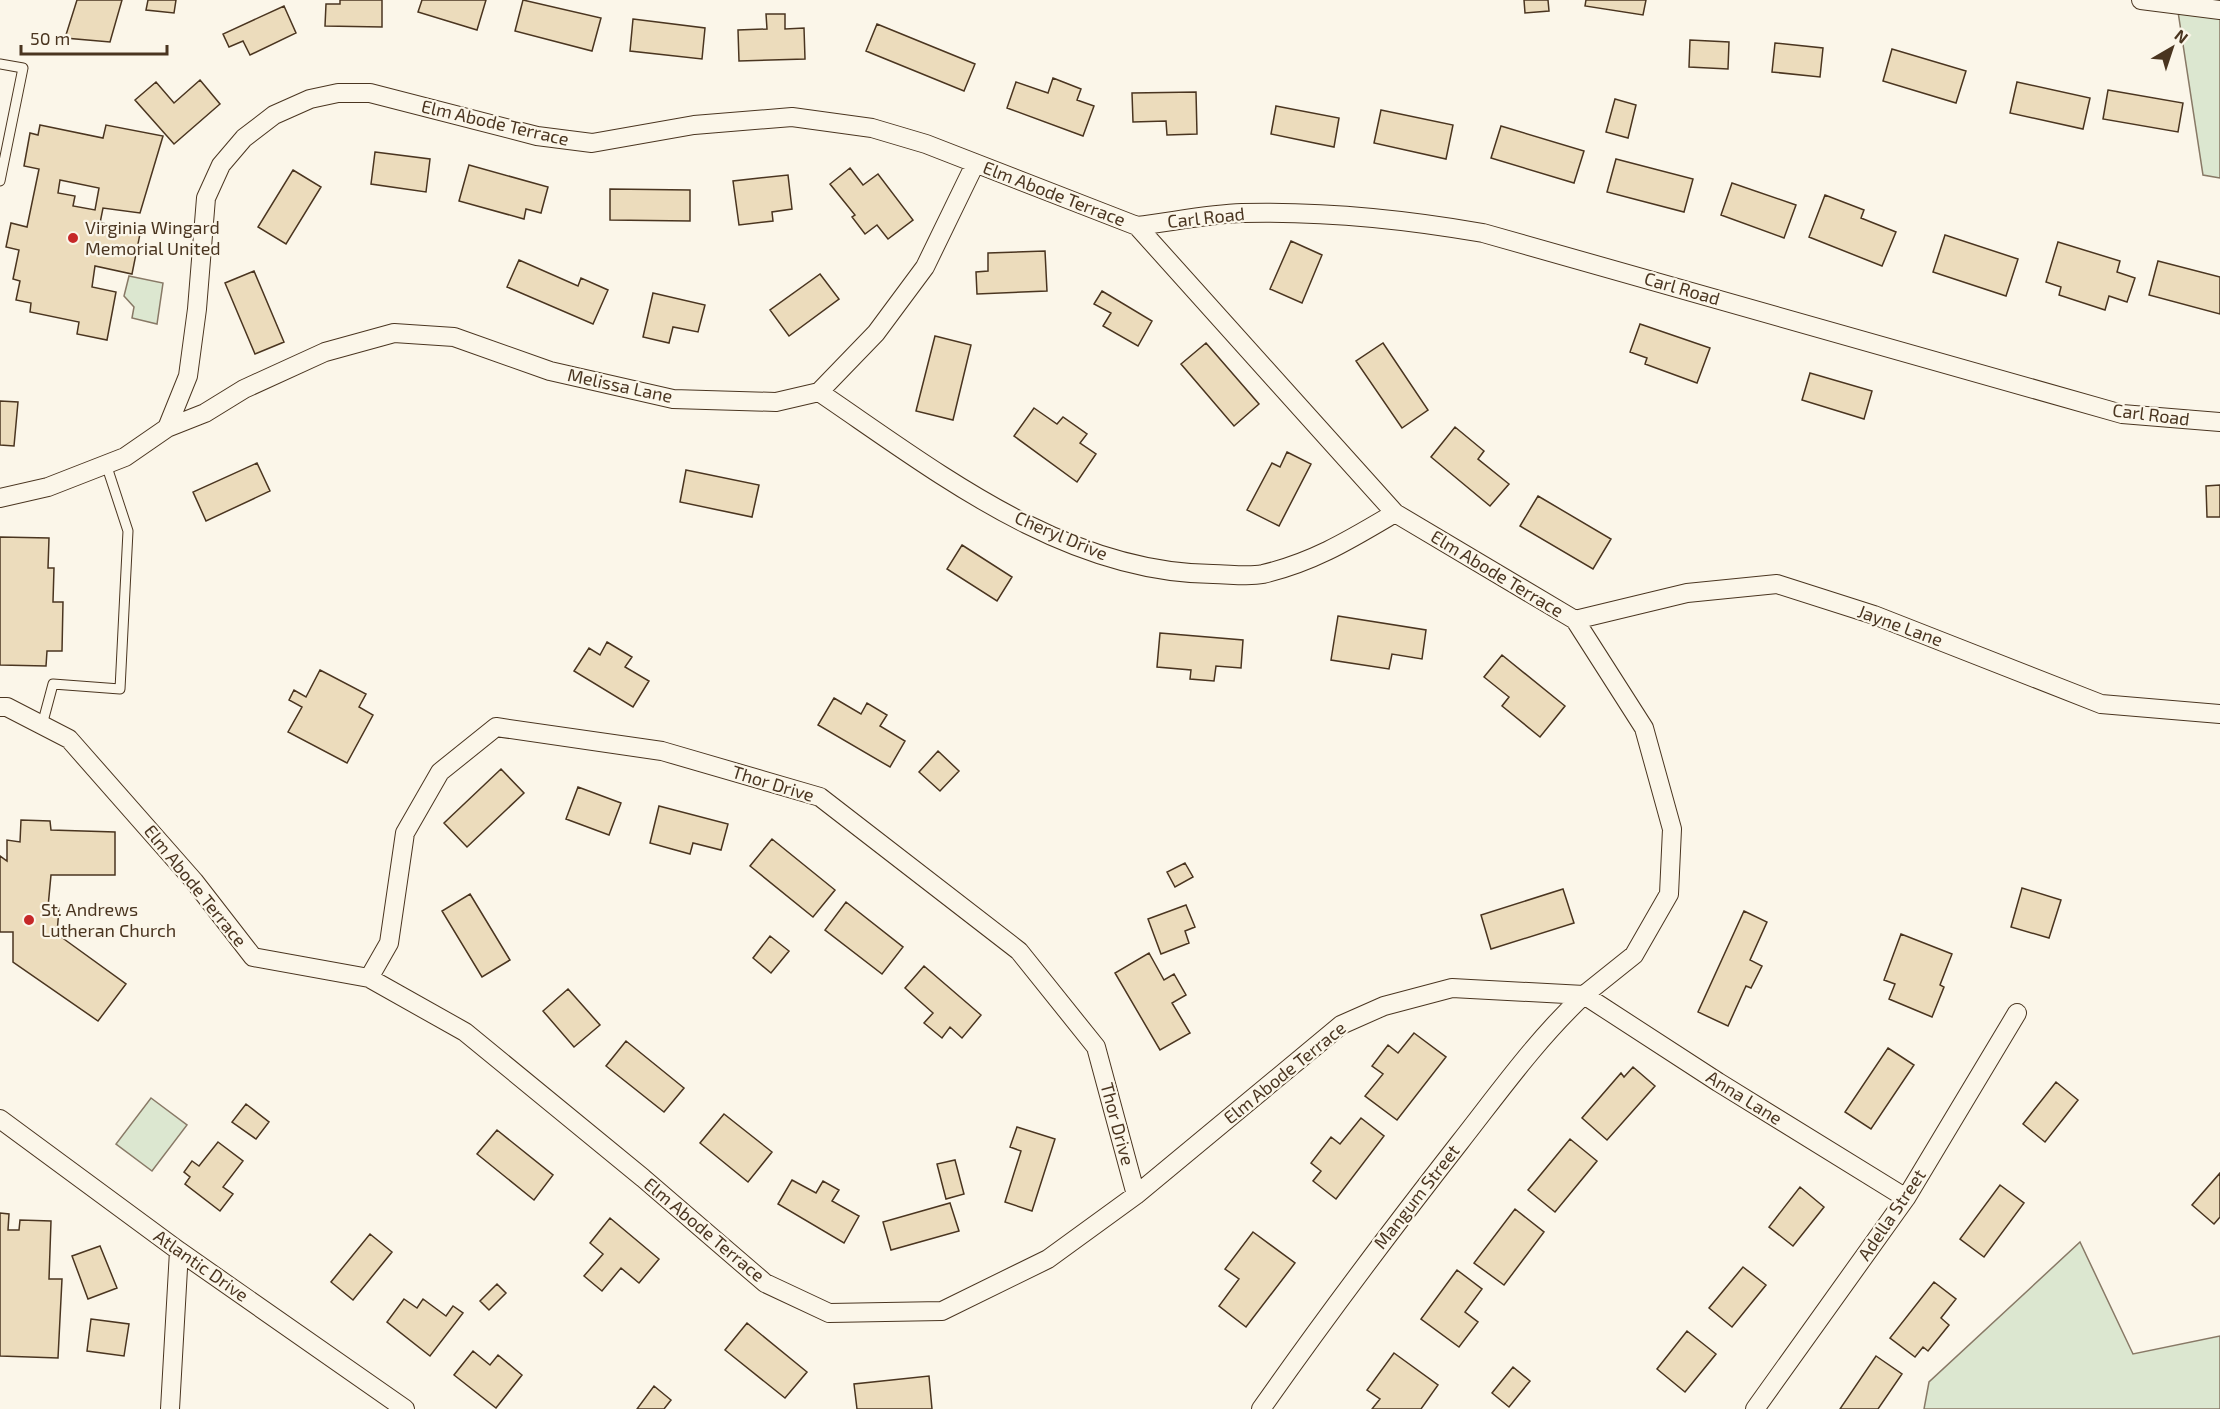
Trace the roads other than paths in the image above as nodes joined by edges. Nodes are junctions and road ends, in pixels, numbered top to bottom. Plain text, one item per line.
1 (2141, 0) edge
2 (2220, 10) edge
3 (0, 64) edge
4 (975, 164) junction
5 (0, 181) edge
6 (1137, 226) junction
7 (819, 392) junction
8 (2220, 422) edge
9 (167, 428) junction
10 (106, 464) junction
11 (0, 498) edge
12 (1395, 513) junction
13 (1575, 620) junction
14 (0, 706) edge
15 (2220, 714) edge
16 (42, 725) junction
17 (369, 978) junction
18 (1584, 995) junction
19 (2016, 1013) dead end
20 (0, 1119) edge
21 (1136, 1195) junction
22 (1906, 1198) junction
23 (179, 1251) junction
24 (170, 1409) edge
25 (405, 1409) edge
26 (1261, 1409) edge
27 (1755, 1409) edge

1 - 2 street
3 - 5 lane
4 - 6 street, Elm Abode Terrace
4 - 7 street
4 - 9 street, Elm Abode Terrace
6 - 8 street, Carl Road
6 - 12 street, Elm Abode Terrace
7 - 9 street, Melissa Lane
7 - 12 street, Cheryl Drive
9 - 10 street
10 - 11 street
10 - 16 lane
12 - 13 street, Elm Abode Terrace
13 - 15 street, Jayne Lane
13 - 18 street, Elm Abode Terrace
14 - 16 street, Elm Abode Terrace
16 - 17 street, Elm Abode Terrace
17 - 21 street, Elm Abode Terrace
17 - 21 street, Thor Drive
18 - 21 street, Elm Abode Terrace
18 - 22 street, Anna Lane
18 - 26 street, Mangum Street
19 - 22 street, Adella Street
20 - 23 street, Atlantic Drive
22 - 27 street, Adella Street
23 - 24 street
23 - 25 street, Atlantic Drive

